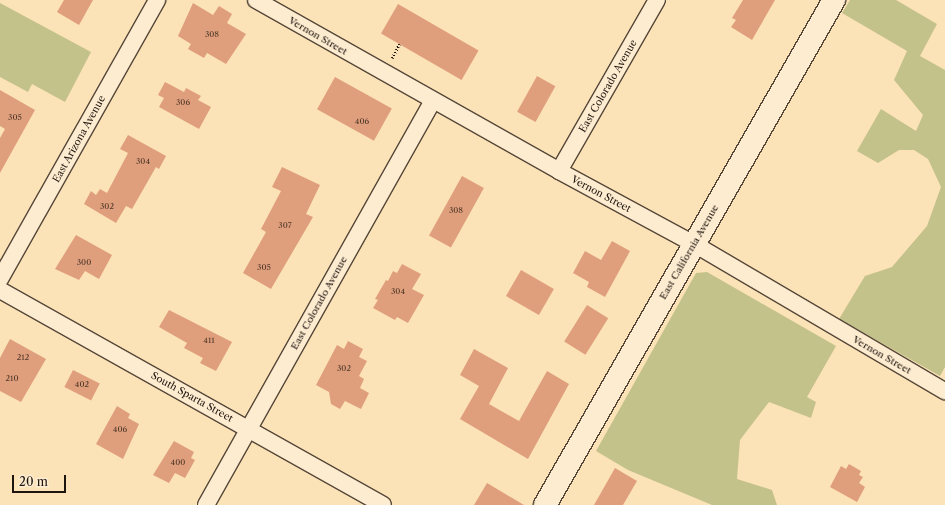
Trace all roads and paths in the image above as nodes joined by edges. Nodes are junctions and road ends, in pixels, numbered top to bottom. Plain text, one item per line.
1 (157, 0) edge
2 (256, 0) edge
3 (657, 0) edge
4 (834, 0) edge
5 (399, 44) dead end
6 (389, 64) dead end
7 (433, 101) junction
8 (559, 171) junction
9 (694, 244) junction
10 (0, 279) edge
11 (0, 290) edge
12 (945, 391) edge
13 (248, 428) junction
14 (206, 505) edge
15 (383, 505) edge
16 (546, 505) edge

1 - 10 street, East Arizona Avenue
2 - 7 street, Vernon Street
3 - 8 street, East Colorado Avenue
4 - 9 main road, East California Avenue
5 - 6 path
7 - 8 street, Vernon Street
7 - 13 street, East Colorado Avenue
8 - 9 street, Vernon Street
9 - 12 street, Vernon Street
9 - 16 main road, East California Avenue
11 - 13 street, South Sparta Street
13 - 14 street, East Colorado Avenue
13 - 15 street, South Sparta Street

